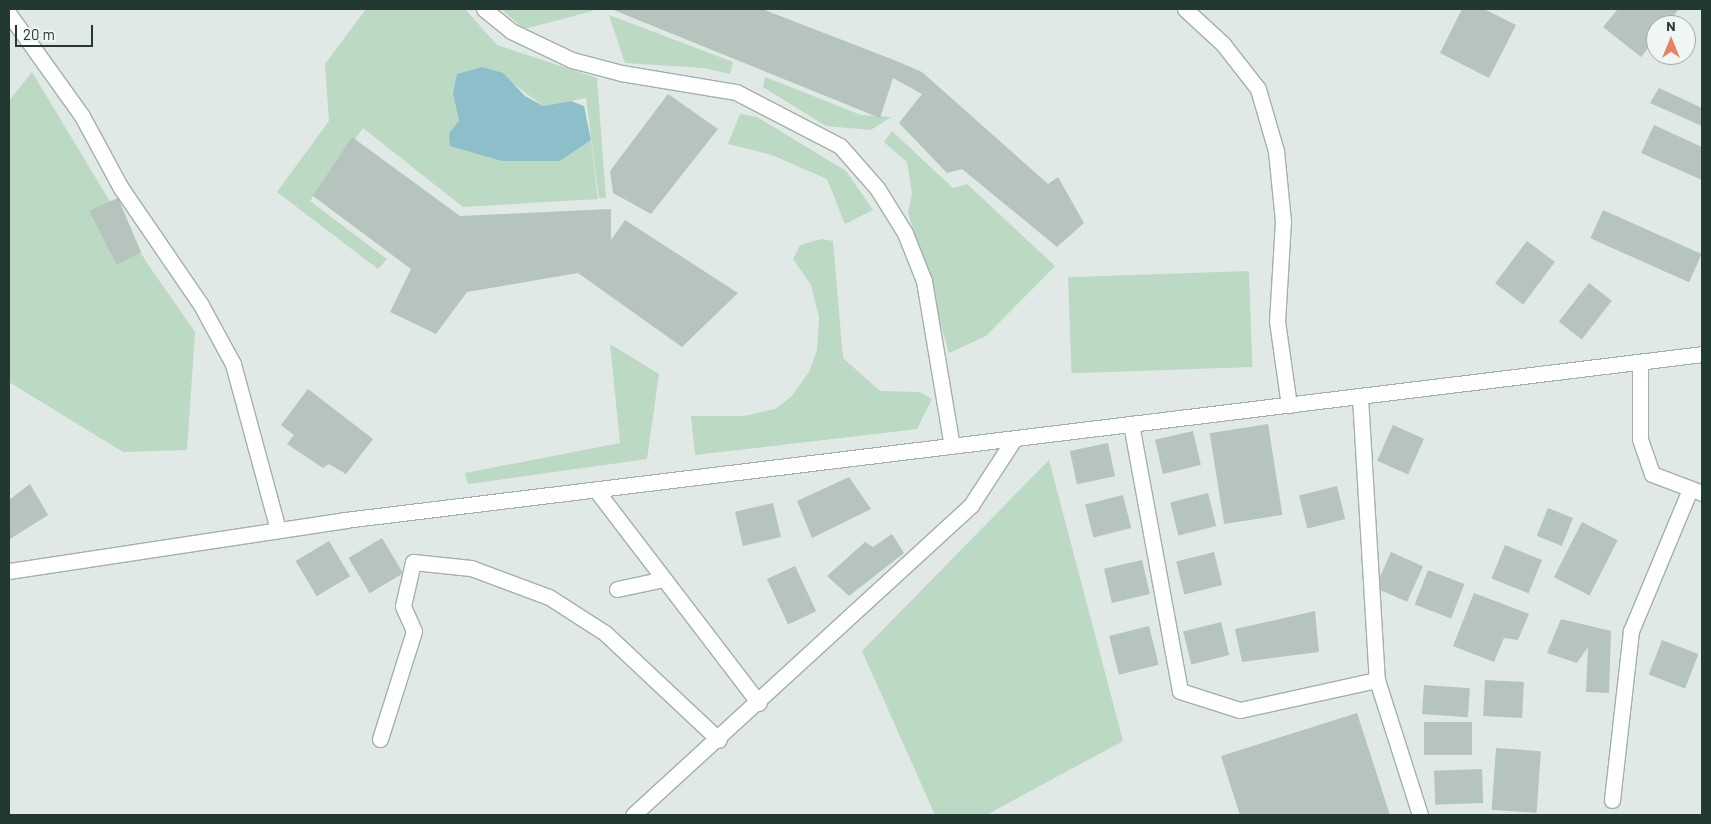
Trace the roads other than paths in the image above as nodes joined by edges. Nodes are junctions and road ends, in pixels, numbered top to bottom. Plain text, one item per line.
1 (484, 9) edge
2 (1185, 9) edge
3 (9, 14) edge
4 (1702, 354) edge
5 (1640, 363) junction
6 (1360, 397) junction
7 (1289, 405) junction
8 (1131, 424) junction
9 (1014, 439) junction
10 (952, 446) junction
11 (596, 490) junction
12 (1696, 491) edge
13 (278, 530) junction
14 (9, 571) edge
15 (664, 579) junction
16 (617, 589) dead end
17 (1377, 680) junction
18 (759, 703) junction
19 (380, 739) dead end
20 (719, 740) junction
21 (1612, 800) dead end
22 (633, 815) edge
23 (1420, 815) edge

1 - 10 street
2 - 7 street
3 - 13 street
4 - 5 street
5 - 6 street
5 - 12 street
6 - 7 street
6 - 17 street
7 - 8 street
8 - 9 street
8 - 17 street
9 - 10 street
9 - 18 street
10 - 11 street
11 - 13 street
11 - 15 street
12 - 21 street
13 - 14 street
15 - 16 street
15 - 18 street
17 - 23 street
18 - 20 street
19 - 20 street
20 - 22 street

